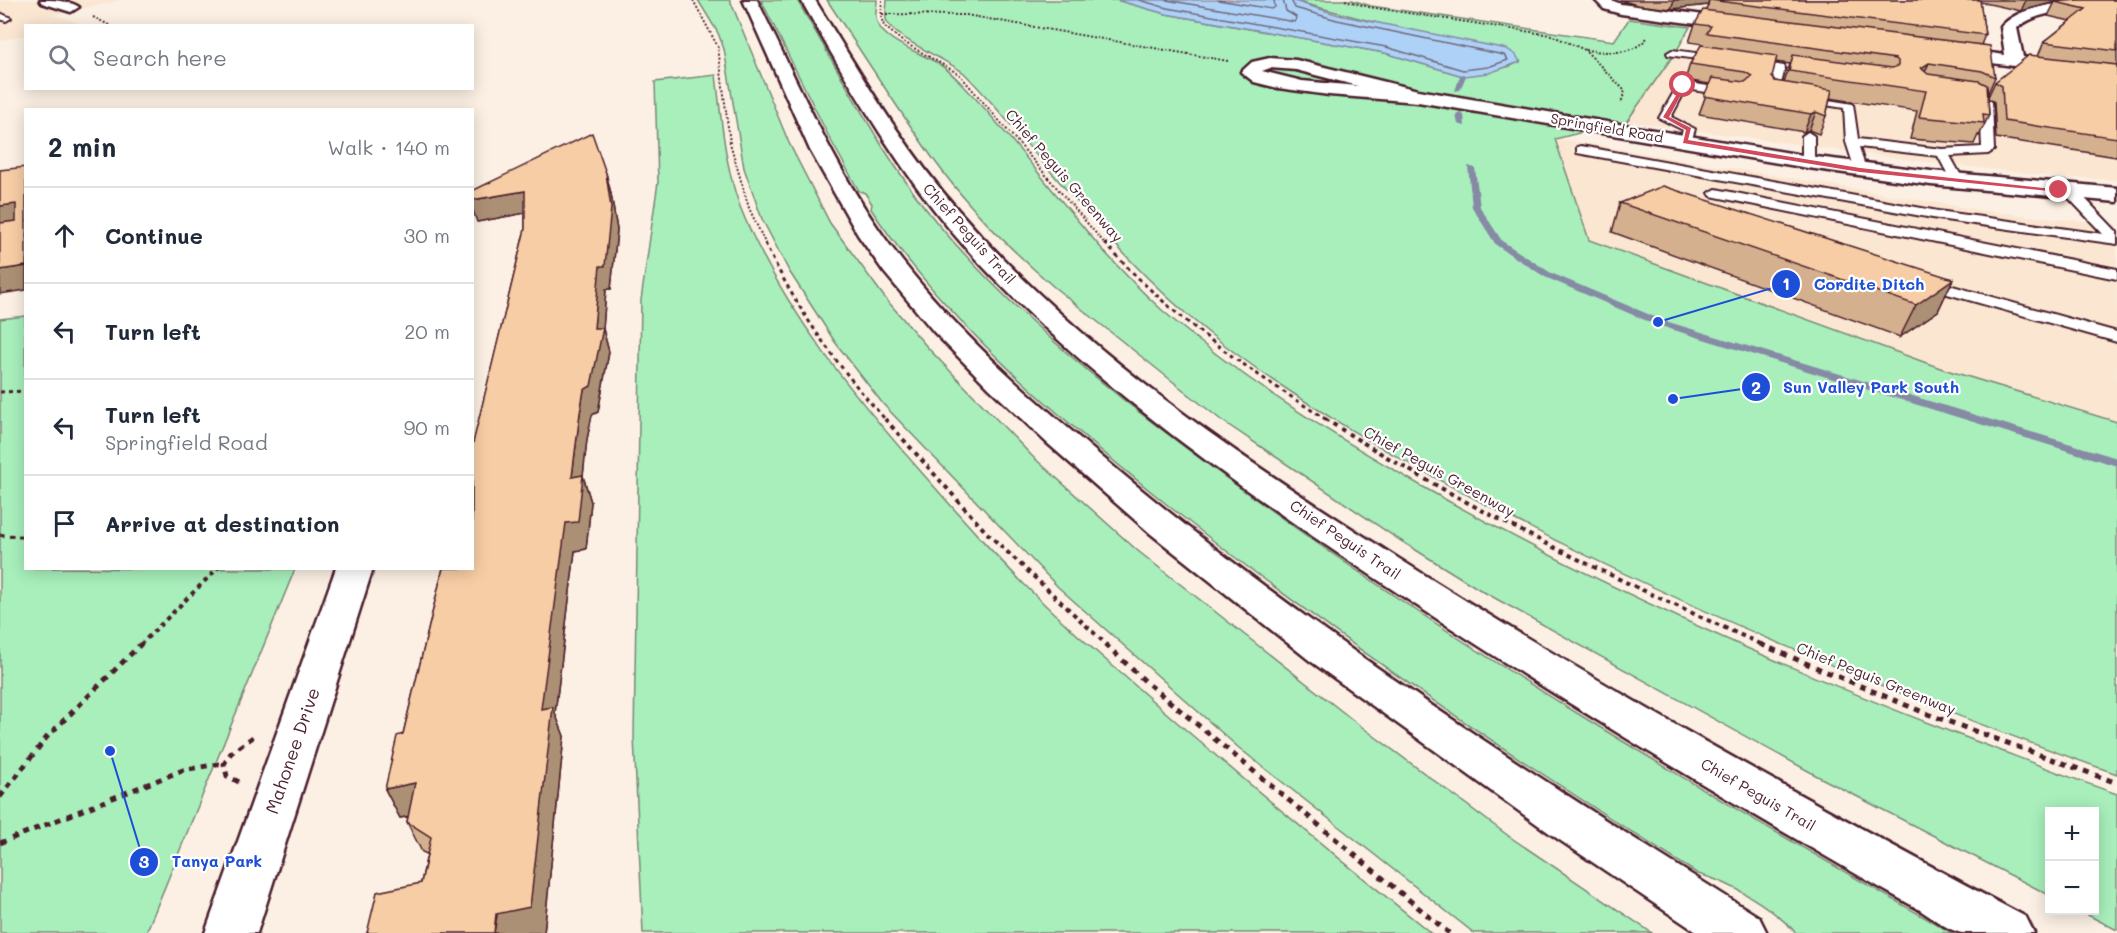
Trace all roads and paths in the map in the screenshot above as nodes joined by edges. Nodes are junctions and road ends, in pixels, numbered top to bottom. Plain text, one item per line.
1 (47, 0) edge
2 (693, 0) edge
3 (750, 0) edge
4 (808, 0) edge
5 (882, 0) edge
6 (1344, 0) edge
7 (1602, 0) edge
8 (2117, 6) edge
9 (71, 7) dead end
10 (882, 14) junction
11 (1661, 15) junction
12 (1755, 27) edge
13 (1585, 50) junction
14 (1932, 50) edge
15 (1672, 52) dead end
16 (2015, 61) junction
17 (1258, 66) joint
18 (1678, 69) dead end
19 (2117, 75) edge
20 (1683, 85) junction
21 (1739, 94) edge
22 (1962, 94) edge
23 (1611, 129) junction
24 (1808, 136) dead end
25 (1685, 142) junction
26 (1852, 142) junction
27 (1581, 150) dead end
28 (1942, 153) junction
29 (1808, 162) junction
30 (1860, 170) junction
31 (1958, 181) junction
32 (2070, 191) junction
33 (1716, 193) dead end
34 (2117, 195) edge
35 (2117, 240) edge
36 (2117, 274) edge
37 (1912, 279) edge
38 (2117, 337) edge
39 (24, 391) edge
40 (0, 392) edge
41 (0, 535) edge
42 (24, 537) edge
43 (216, 570) edge
44 (354, 570) edge
45 (225, 763) dead end
46 (2117, 783) edge
47 (0, 797) edge
48 (0, 843) edge
49 (231, 933) edge
50 (1449, 933) edge
51 (1741, 933) edge
52 (2008, 933) edge

1 - 9 main road
2 - 50 path
3 - 51 main road
4 - 52 main road, Chief Peguis Trail
5 - 10 path
6 - 13 path
7 - 11 main road
8 - 16 main road
10 - 17 path
10 - 46 path, Chief Peguis Greenway
11 - 12 main road
11 - 13 path
13 - 23 path
14 - 16 main road
15 - 26 lane
16 - 19 main road
17 - 23 main road, Springfield Road
18 - 20 lane
20 - 21 lane
20 - 25 lane
22 - 28 lane
23 - 25 main road, Springfield Road
24 - 29 lane
25 - 29 main road, Springfield Road
26 - 28 lane
26 - 30 lane
27 - 35 lane
28 - 31 lane
29 - 30 main road, Springfield Road
30 - 31 main road, Springfield Road
31 - 32 main road, Springfield Road
32 - 34 main road, Springfield Road
32 - 35 lane
33 - 36 lane
37 - 38 lane
39 - 40 path
41 - 42 path
43 - 47 path
44 - 49 main road, Mahonee Drive
45 - 48 path

